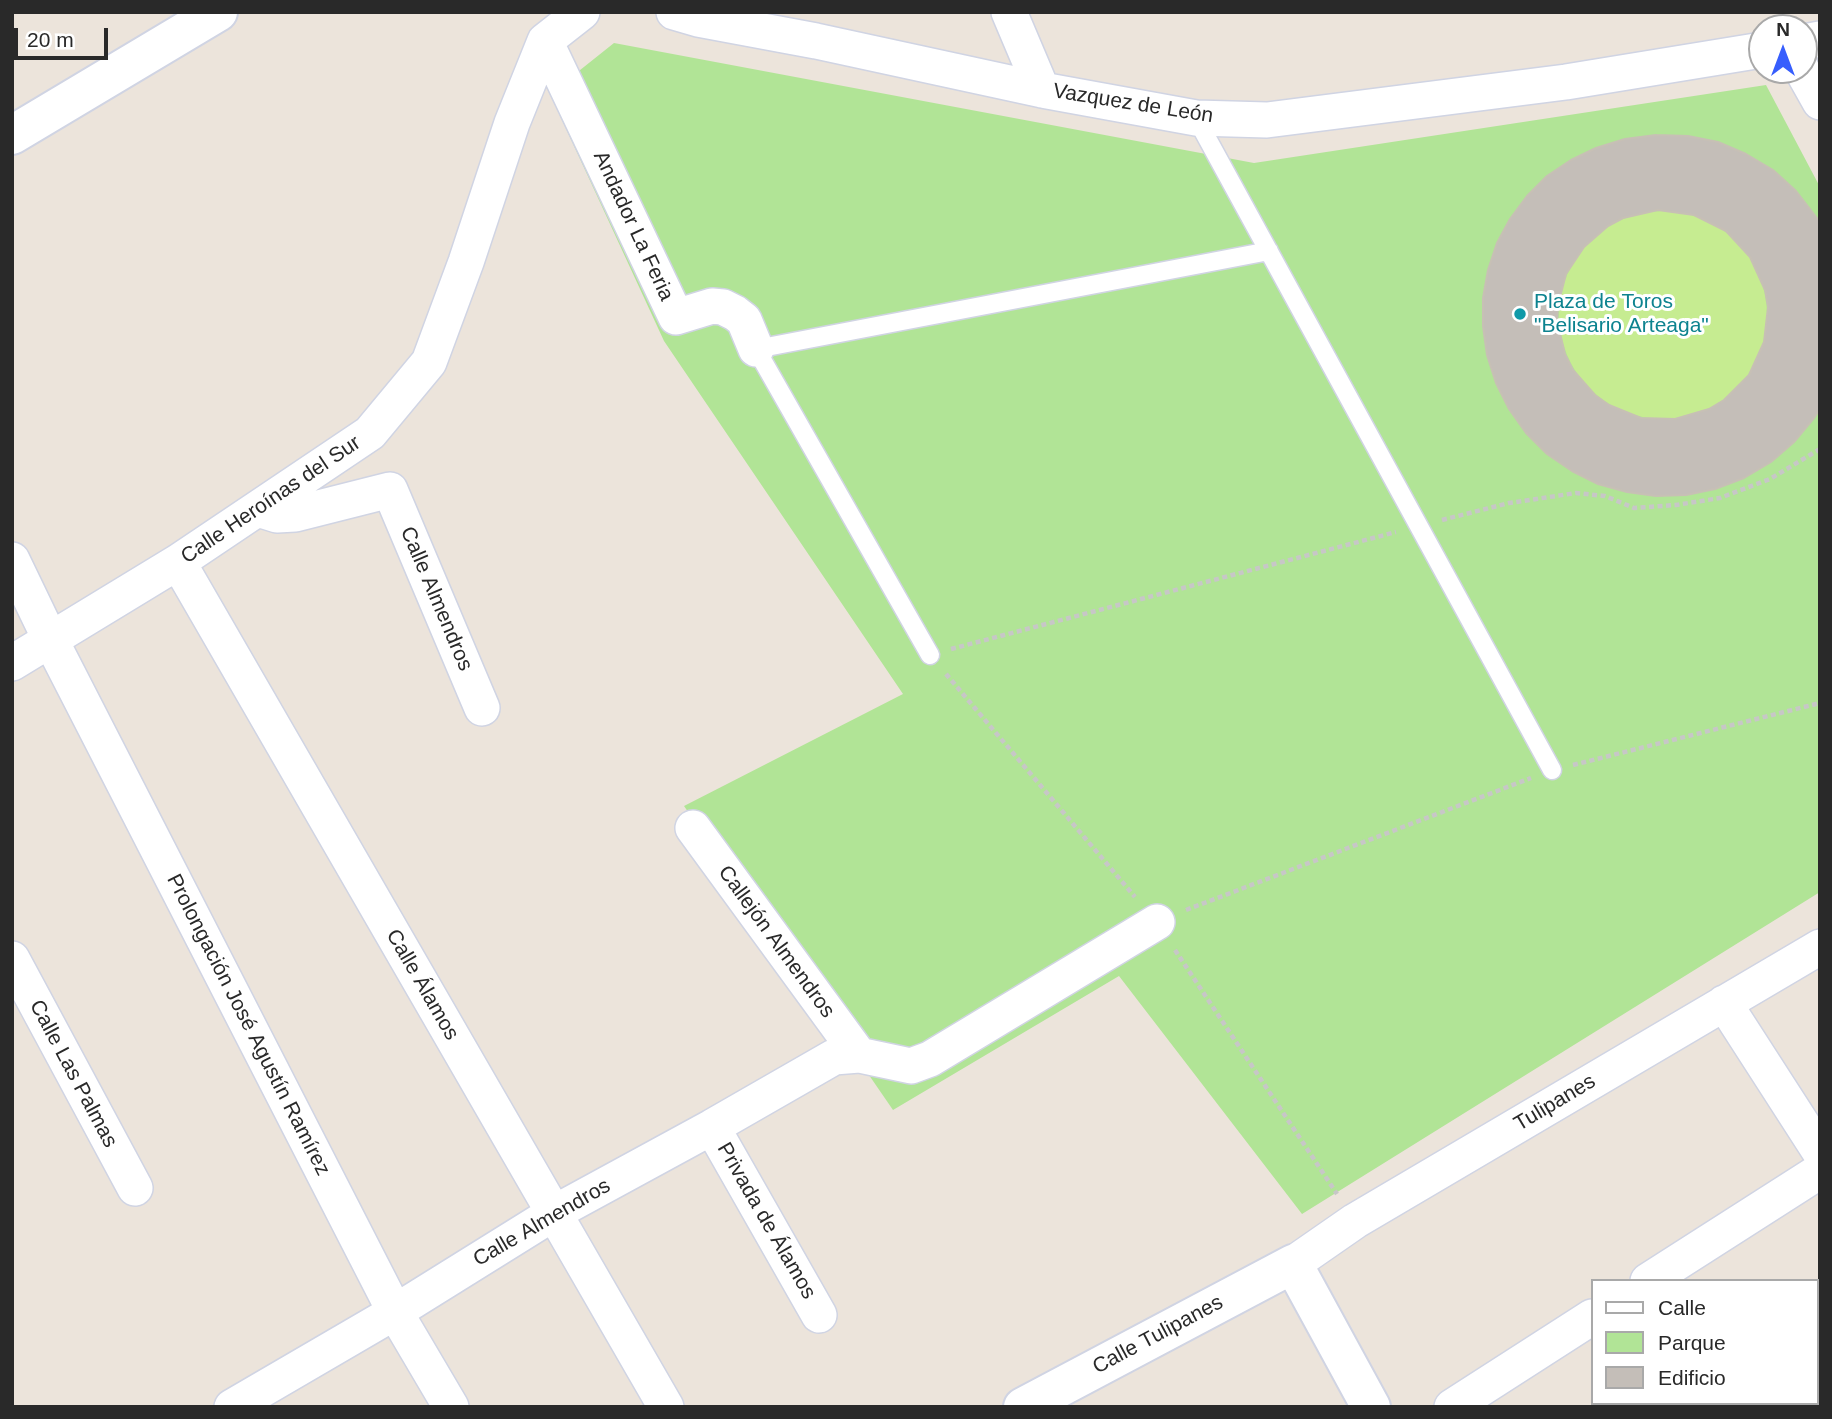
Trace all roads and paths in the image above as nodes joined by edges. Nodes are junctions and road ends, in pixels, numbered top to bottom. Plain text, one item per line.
1 (218, 12) edge
2 (582, 12) edge
3 (674, 12) edge
4 (1009, 12) edge
5 (545, 41) junction
6 (1748, 52) edge
7 (1810, 84) edge
8 (1042, 90) junction
9 (1820, 102) edge
10 (1196, 118) junction
11 (12, 135) edge
12 (1269, 251) junction
13 (756, 349) junction
14 (1820, 449) edge
15 (258, 509) junction
16 (1419, 526) junction
17 (12, 560) edge
18 (178, 562) junction
19 (50, 639) junction
20 (930, 655) junction
21 (12, 663) edge
22 (1820, 703) edge
23 (481, 708) dead end
24 (1552, 770) junction
25 (693, 828) dead end
26 (1157, 922) junction
27 (1820, 947) edge
28 (12, 959) edge
29 (1724, 1003) junction
30 (859, 1055) junction
31 (712, 1128) junction
32 (1820, 1152) edge
33 (1820, 1171) edge
34 (135, 1188) dead end
35 (554, 1213) junction
36 (1355, 1221) junction
37 (1293, 1264) junction
38 (1651, 1279) edge
39 (395, 1312) junction
40 (819, 1315) dead end
41 (1590, 1318) edge
42 (242, 1405) edge
43 (451, 1407) edge
44 (666, 1407) edge
45 (1023, 1407) edge
46 (1371, 1407) edge
47 (1452, 1407) edge

1 - 11 street
2 - 5 street, Calle Heroínas del Sur
3 - 8 street, Vazquez de León
4 - 8 street
5 - 13 street, Andador La Feria
5 - 15 street, Calle Heroínas del Sur
6 - 10 street, Vazquez de León
7 - 9 street
8 - 10 street, Vazquez de León
10 - 12 lane
12 - 13 lane
12 - 16 lane
13 - 20 lane
14 - 16 path
15 - 18 street, Calle Heroínas del Sur
15 - 23 street, Calle Almendros
16 - 20 path
16 - 24 lane
17 - 19 street, Prolongación José Agustín Ramírez
18 - 19 street, Calle Heroínas del Sur
18 - 35 street, Calle Álamos
19 - 21 street, Calle Heroínas del Sur
19 - 39 street, Prolongación José Agustín Ramírez
20 - 26 path
22 - 24 path
24 - 26 path
25 - 30 street, Callejón Almendros
26 - 30 street
26 - 36 path
27 - 29 street, Tulipanes
28 - 34 street, Calle Las Palmas
29 - 32 street
29 - 36 street, Tulipanes
30 - 31 street, Calle Almendros
31 - 35 street, Calle Almendros
31 - 40 street, Privada de Álamos
33 - 38 street
35 - 39 street, Calle Almendros
35 - 44 street, Calle Álamos
36 - 37 street, Tulipanes
37 - 45 street, Calle Tulipanes
37 - 46 street
39 - 42 street, Calle Almendros
39 - 43 street, Prolongación José Agustín Ramírez
41 - 47 street

